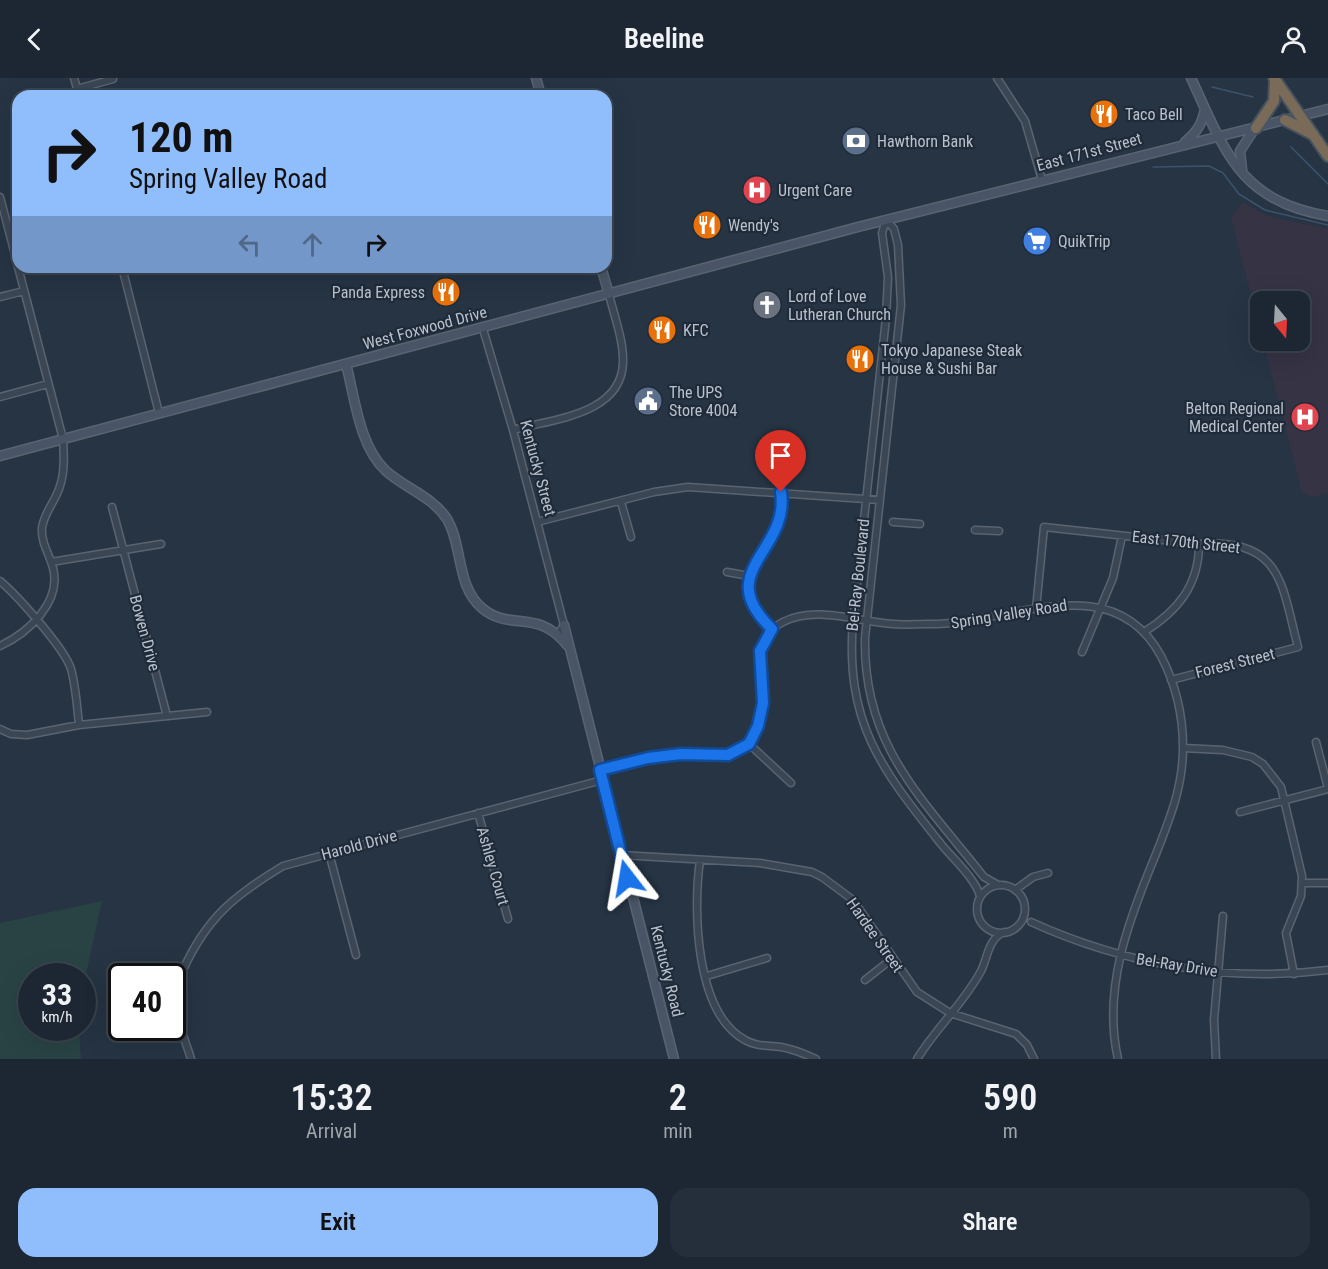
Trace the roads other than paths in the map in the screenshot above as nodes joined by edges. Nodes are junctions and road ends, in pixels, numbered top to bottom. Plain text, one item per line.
1 (997, 78) edge
2 (1191, 78) edge
3 (113, 79) edge
4 (1274, 79) edge
5 (86, 90) edge
6 (1205, 108) junction
7 (1328, 109) edge
8 (1302, 116) junction
9 (1285, 120) junction
10 (1256, 128) junction
11 (1217, 135) junction
12 (1314, 135) junction
13 (1183, 144) junction
14 (1328, 156) edge
15 (1244, 176) junction
16 (1042, 180) junction
17 (0, 197) edge
18 (1328, 216) edge
19 (886, 220) junction
20 (858, 227) joint
21 (12, 243) edge
22 (20, 273) edge
23 (124, 273) edge
24 (604, 273) edge
25 (888, 289) junction
26 (901, 290) junction
27 (24, 291) junction
28 (609, 294) junction
29 (0, 297) edge
30 (483, 328) junction
31 (346, 364) junction
32 (879, 382) junction
33 (48, 384) junction
34 (892, 384) junction
35 (0, 397) edge
36 (159, 413) junction
37 (513, 430) junction
38 (63, 439) junction
39 (0, 456) edge
40 (781, 492) junction
41 (867, 499) junction
42 (880, 500) junction
43 (621, 502) junction
44 (112, 507) dead end
45 (537, 522) junction
46 (893, 522) dead end
47 (920, 524) dead end
48 (975, 530) dead end
49 (999, 531) dead end
50 (1122, 536) junction
51 (631, 537) dead end
52 (161, 544) dead end
53 (1199, 544) junction
54 (123, 550) junction
55 (51, 562) junction
56 (727, 572) dead end
57 (749, 576) junction
58 (0, 581) edge
59 (1101, 608) junction
60 (1036, 609) junction
61 (561, 616) junction
62 (34, 619) junction
63 (853, 620) junction
64 (867, 621) junction
65 (564, 625) junction
66 (772, 629) junction
67 (1144, 632) junction
68 (556, 633) junction
69 (0, 646) edge
70 (1298, 647) joint
71 (570, 650) junction
72 (1082, 652) dead end
73 (1171, 680) junction
74 (207, 712) dead end
75 (167, 716) junction
76 (79, 725) junction
77 (0, 729) edge
78 (1316, 742) dead end
79 (749, 744) junction
80 (1183, 748) junction
81 (892, 757) junction
82 (880, 763) junction
83 (600, 770) junction
84 (602, 780) junction
85 (791, 783) dead end
86 (1328, 788) edge
87 (1284, 800) junction
88 (1240, 812) dead end
89 (478, 813) junction
90 (329, 853) junction
91 (621, 855) junction
92 (700, 860) junction
93 (1048, 873) dead end
94 (1302, 883) junction
95 (1328, 883) edge
96 (998, 885) junction
97 (1015, 890) junction
98 (980, 896) junction
99 (1025, 909) junction
100 (1222, 916) dead end
101 (507, 920) dead end
102 (1031, 921) junction
103 (1019, 925) junction
104 (984, 926) junction
105 (1004, 932) junction
106 (992, 942) junction
107 (356, 955) dead end
108 (1121, 955) junction
109 (767, 958) dead end
110 (893, 958) junction
111 (186, 966) edge
112 (1328, 970) edge
113 (1218, 972) junction
114 (1294, 974) junction
115 (707, 976) junction
116 (865, 980) dead end
117 (950, 1013) junction
118 (186, 1040) edge
119 (191, 1059) edge
120 (674, 1059) edge
121 (816, 1059) edge
122 (917, 1059) edge
123 (1034, 1059) edge
124 (1118, 1059) edge
125 (1216, 1059) edge

1 - 16 street
2 - 6 main road
3 - 5 street
4 - 8 highway
4 - 10 highway
6 - 11 main road
6 - 13 main road
7 - 8 main road, East 171st Street
8 - 9 main road, East 171st Street
8 - 12 highway
9 - 10 main road, East 171st Street
9 - 12 highway
10 - 11 main road, East 171st Street
10 - 15 main road
11 - 13 main road, East 171st Street
11 - 15 main road
12 - 14 highway
13 - 16 main road, East 171st Street
15 - 18 main road
16 - 19 main road, East 171st Street
17 - 21 street
19 - 20 main road, East 171st Street
19 - 25 street, Bel-Ray Boulevard
19 - 26 street, Bel-Ray Boulevard
20 - 28 main road, West Foxwood Drive
22 - 27 street
23 - 36 street
24 - 28 main road
25 - 26 street
25 - 32 street, Bel-Ray Boulevard
26 - 34 street, Bel-Ray Boulevard
27 - 29 street
27 - 33 street
28 - 30 main road, West Foxwood Drive
28 - 37 street
30 - 31 main road, West Foxwood Drive
30 - 37 street, Kentucky Street
31 - 36 main road, West Foxwood Drive
31 - 68 main road
32 - 34 street
32 - 41 street, Bel-Ray Boulevard
33 - 35 street
33 - 38 street
34 - 42 street, Bel-Ray Boulevard
36 - 38 main road, West Foxwood Drive
37 - 45 street, Kentucky Street
38 - 39 main road, West Foxwood Drive
38 - 55 street
40 - 41 street
40 - 43 street
40 - 57 street
41 - 42 street
41 - 63 street, Bel-Ray Boulevard
42 - 64 street, Bel-Ray Boulevard
43 - 45 street
43 - 51 street
44 - 54 street, Bowen Drive
45 - 61 street, Kentucky Street
46 - 47 street
48 - 49 street
50 - 53 street, East 170th Street
50 - 59 street
50 - 60 street, East 170th Street
52 - 54 street
53 - 67 street
53 - 70 street, East 170th Street
54 - 55 street
54 - 75 street, Bowen Drive
55 - 62 street
56 - 57 street
57 - 66 street
58 - 62 street
59 - 60 street, Spring Valley Road
59 - 67 street, Spring Valley Road
59 - 72 street
60 - 64 street, Spring Valley Road
61 - 65 street, Kentucky Street
61 - 68 street
62 - 69 street
62 - 76 street
63 - 64 street, Spring Valley Road
63 - 66 street, Spring Valley Road
63 - 82 street, Bel-Ray Boulevard
64 - 81 street, Bel-Ray Boulevard
65 - 68 street
65 - 71 main road
66 - 79 street
67 - 73 street, Spring Valley Road
68 - 71 main road
70 - 73 street, Forest Street
71 - 83 main road
73 - 80 street, Spring Valley Road
74 - 75 street
75 - 76 street
76 - 77 street
78 - 86 street
79 - 83 street
79 - 85 street
80 - 87 street
80 - 108 street, Spring Valley Road
81 - 82 street
81 - 96 street, Bel-Ray Boulevard
82 - 98 street, Bel-Ray Boulevard
83 - 84 main road
84 - 89 street, Harold Drive
84 - 91 main road
86 - 87 street
87 - 88 street
87 - 94 street
89 - 90 street, Harold Drive
89 - 101 street, Ashley Court
90 - 107 street
90 - 111 street, Harold Drive
91 - 92 street, Hardee Street
91 - 120 main road, Kentucky Road
92 - 110 street, Hardee Street
92 - 115 street
93 - 97 street
94 - 95 street
94 - 114 street
96 - 97 street, Bel-Ray Boulevard
96 - 98 street
97 - 99 street
98 - 104 street
99 - 102 street
99 - 103 street
100 - 113 street
102 - 103 street
102 - 108 street, Bel-Ray Drive
103 - 105 street
104 - 105 street
104 - 106 street
105 - 106 street
106 - 117 street
108 - 113 street, Bel-Ray Drive
108 - 124 street, Spring Valley Road
109 - 115 street
110 - 116 street
110 - 117 street, Hardee Street
112 - 114 street, Bel-Ray Drive
113 - 114 street, Bel-Ray Drive
113 - 125 street
115 - 121 street
117 - 122 street
117 - 123 street, Hardee Street
118 - 119 street

